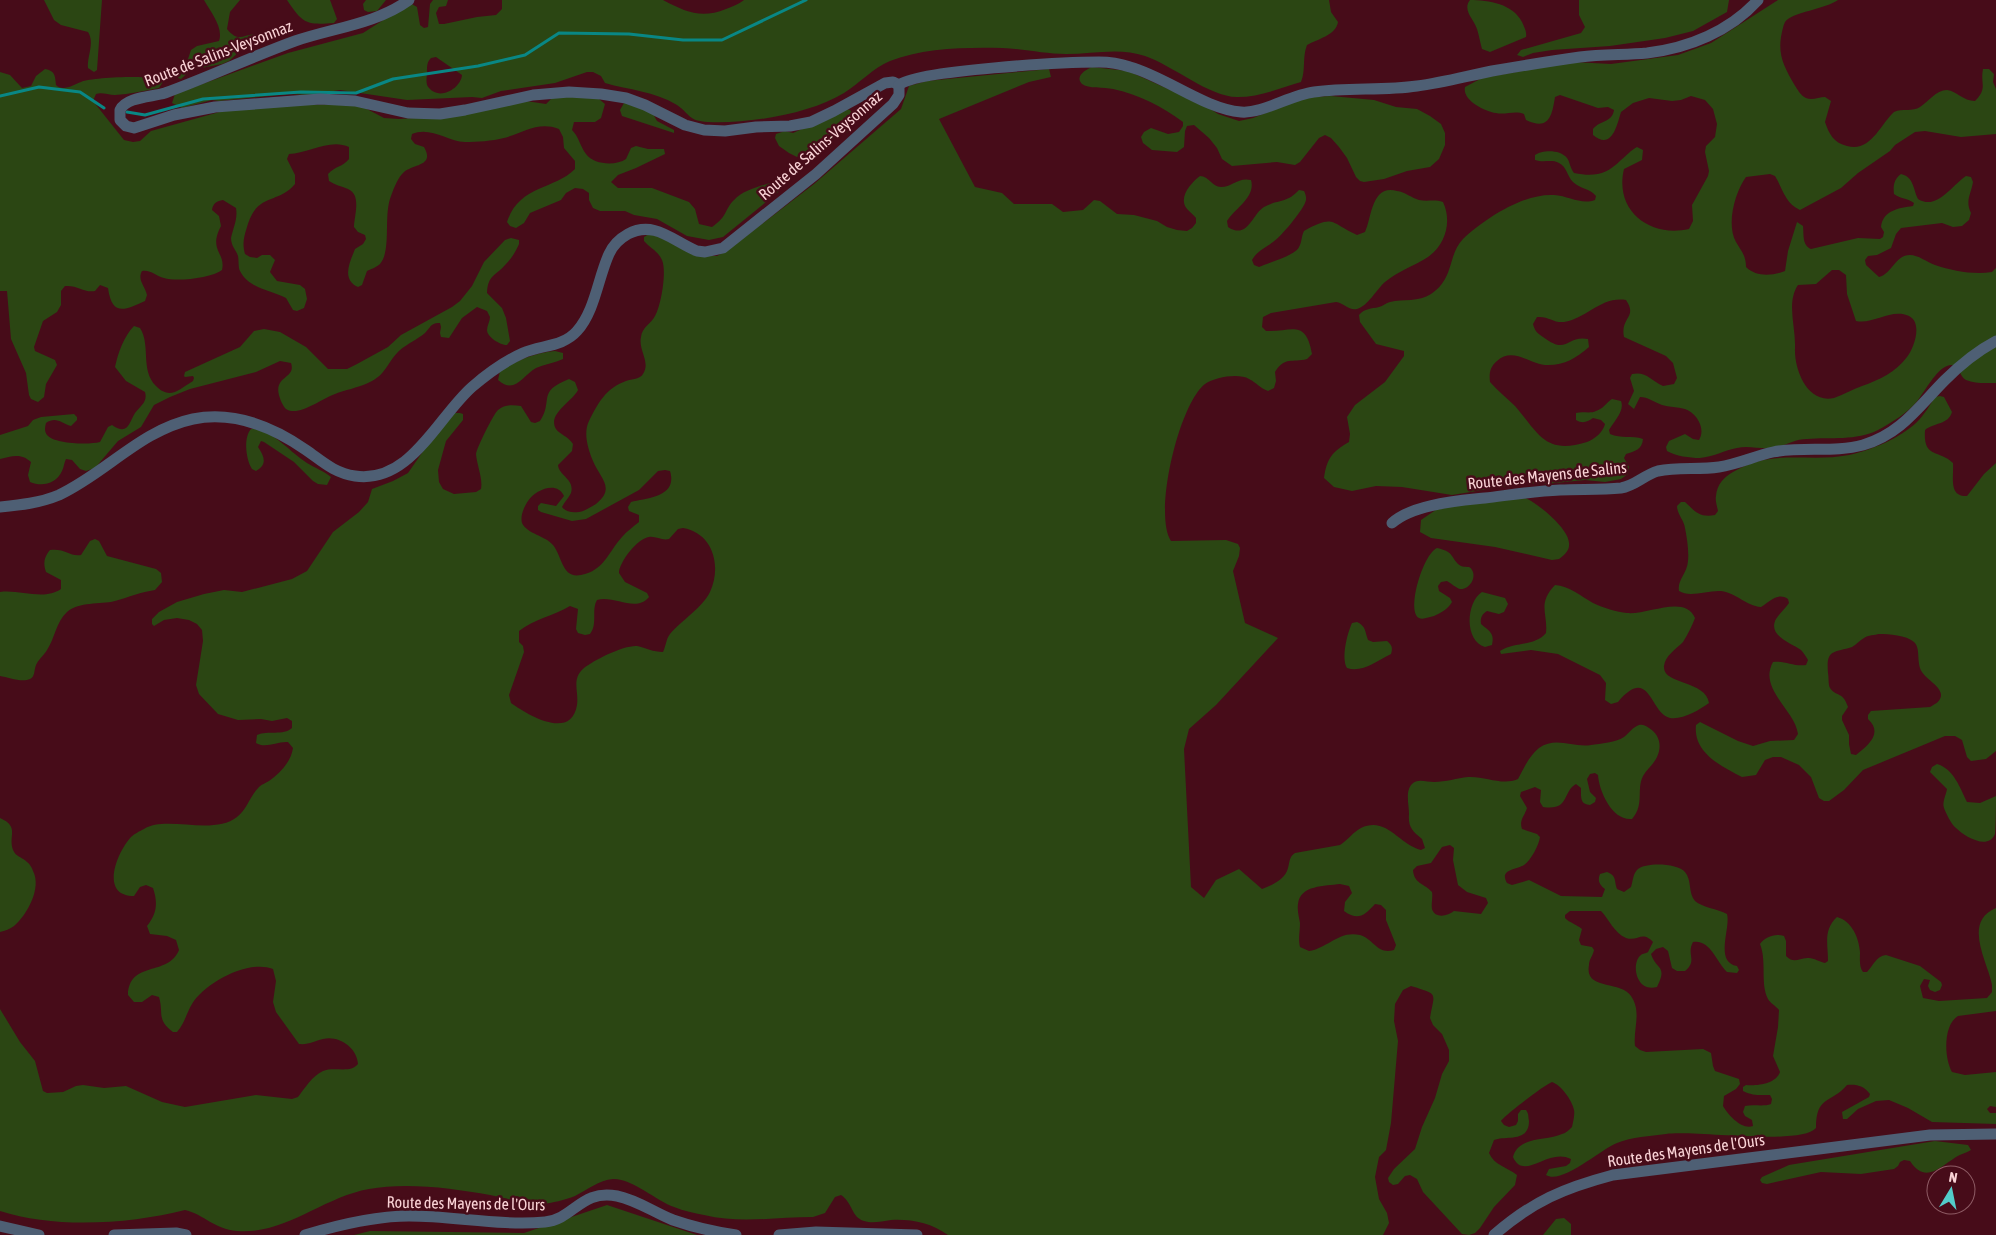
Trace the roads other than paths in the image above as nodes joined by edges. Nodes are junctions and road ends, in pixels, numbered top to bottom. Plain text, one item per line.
1 (409, 0) edge
2 (1758, 0) edge
3 (899, 85) junction
4 (1996, 341) edge
5 (0, 507) edge
6 (1392, 523) dead end
7 (1996, 1134) edge
8 (0, 1226) edge
9 (39, 1235) edge
10 (114, 1235) edge
11 (186, 1235) edge
12 (305, 1235) edge
13 (736, 1235) edge
14 (779, 1235) edge
15 (917, 1235) edge
16 (1494, 1235) edge

1 - 3 street, Route de Salins-Veysonnaz
2 - 3 street
3 - 5 street, Route de Salins-Veysonnaz
4 - 6 street, Route des Mayens de Salins
7 - 16 street, Route des Mayens de l'Ours
8 - 9 street
10 - 11 street
12 - 13 street, Route des Mayens de l'Ours
14 - 15 street

